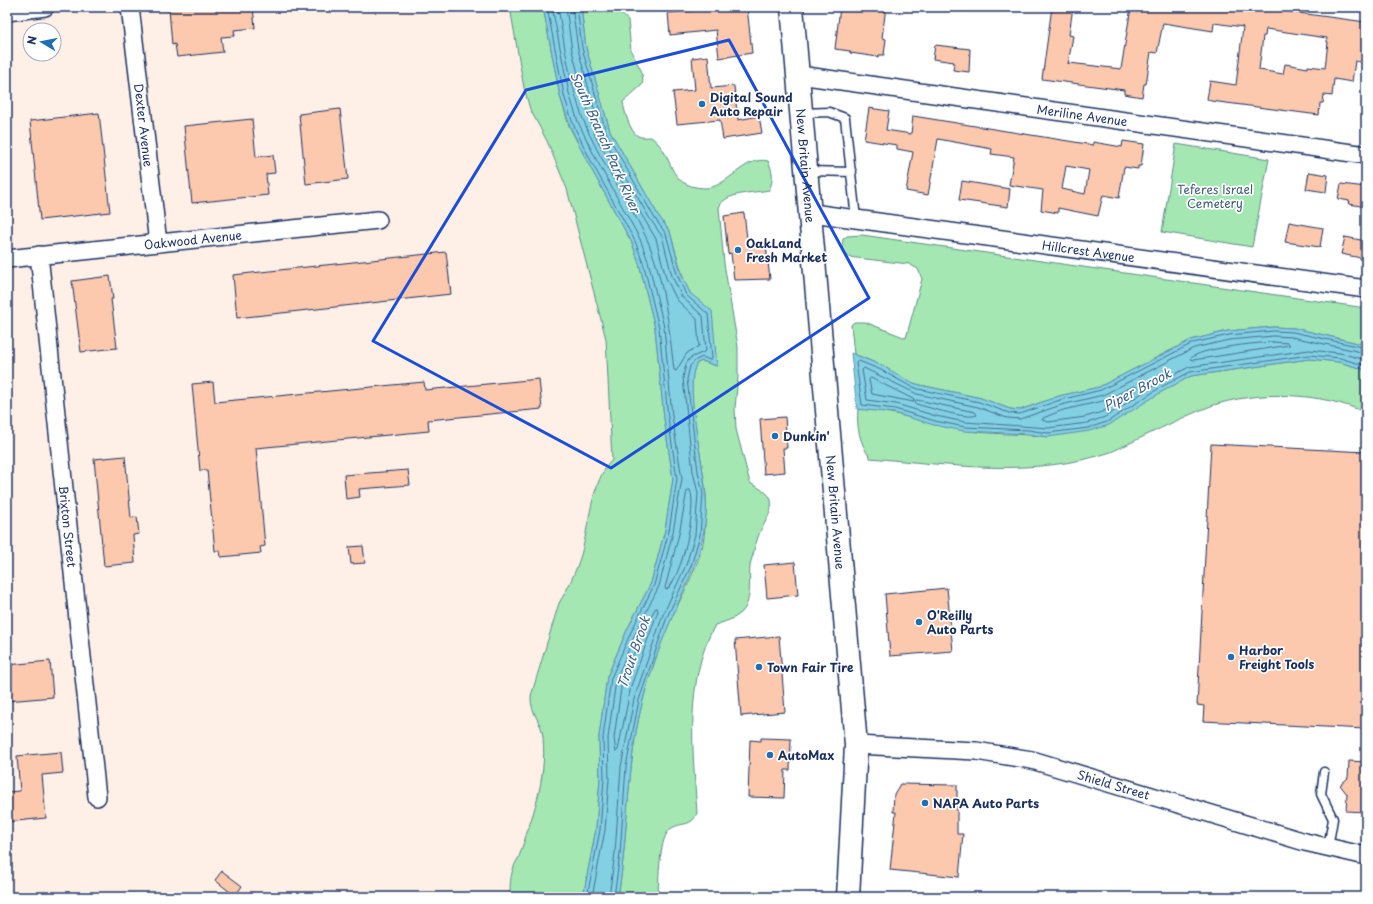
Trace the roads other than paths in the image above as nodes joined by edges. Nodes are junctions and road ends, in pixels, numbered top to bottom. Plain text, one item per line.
1 (45, 7) edge
2 (130, 7) edge
3 (792, 7) edge
4 (7, 12) edge
5 (799, 75) junction
6 (803, 113) junction
7 (1366, 155) edge
8 (808, 171) junction
9 (852, 172) junction
10 (812, 213) junction
11 (856, 219) junction
12 (378, 220) dead end
13 (158, 243) junction
14 (39, 255) junction
15 (7, 259) edge
16 (1366, 289) edge
17 (856, 745) junction
18 (1324, 772) dead end
19 (97, 797) dead end
20 (1328, 848) junction
21 (1366, 856) edge
22 (848, 897) edge

1 - 4 street
2 - 13 street, Dexter Avenue
3 - 5 main road, New Britain Avenue
5 - 6 main road, New Britain Avenue
5 - 7 street, Meriline Avenue
6 - 8 main road, New Britain Avenue
6 - 9 lane
8 - 9 lane
8 - 10 main road, New Britain Avenue
9 - 11 lane
10 - 11 street, Hillcrest Avenue
10 - 17 main road, New Britain Avenue
11 - 16 street, Hillcrest Avenue
12 - 13 street, Oakwood Avenue
13 - 14 street, Oakwood Avenue
14 - 15 street, Oakwood Avenue
14 - 19 street, Brixton Street
17 - 20 street, Shield Street
17 - 22 main road, New Britain Avenue
18 - 20 lane
20 - 21 street, Shield Street

